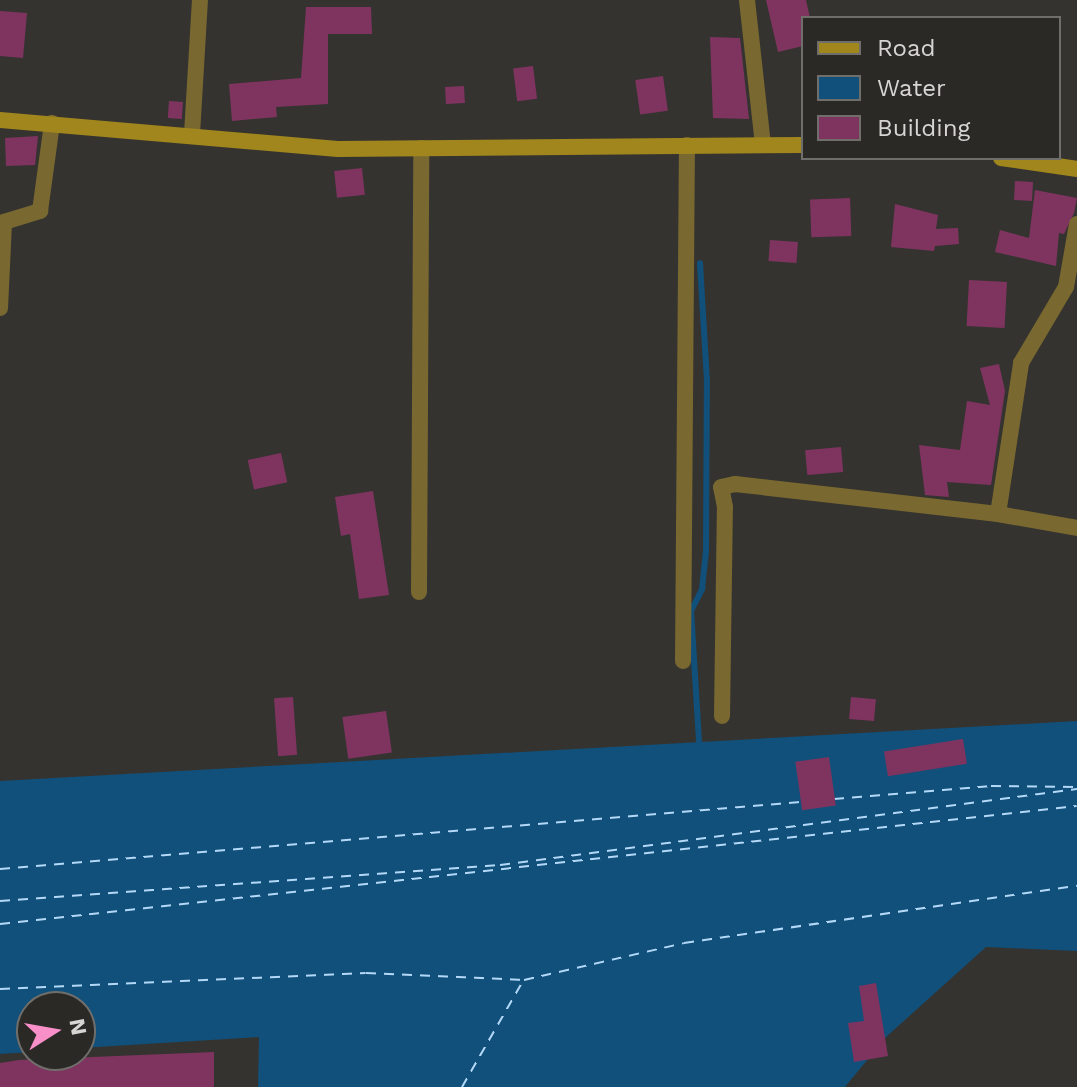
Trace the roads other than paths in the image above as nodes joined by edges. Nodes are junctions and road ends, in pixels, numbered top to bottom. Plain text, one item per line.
1 (200, 0) edge
2 (747, 0) edge
3 (0, 120) edge
4 (52, 123) junction
5 (192, 134) junction
6 (763, 144) junction
7 (687, 145) junction
8 (801, 145) edge
9 (421, 148) junction
10 (1015, 160) edge
11 (1077, 169) edge
12 (1077, 224) edge
13 (0, 308) edge
14 (998, 514) junction
15 (1077, 528) edge
16 (419, 592) dead end
17 (683, 661) dead end
18 (722, 716) dead end

1 - 5 street
2 - 6 street
3 - 4 main road
4 - 5 main road
4 - 13 street
5 - 9 main road
6 - 7 main road
6 - 8 main road
7 - 9 main road
7 - 17 street
9 - 16 street
10 - 11 main road
12 - 14 street
14 - 15 street
14 - 18 street

